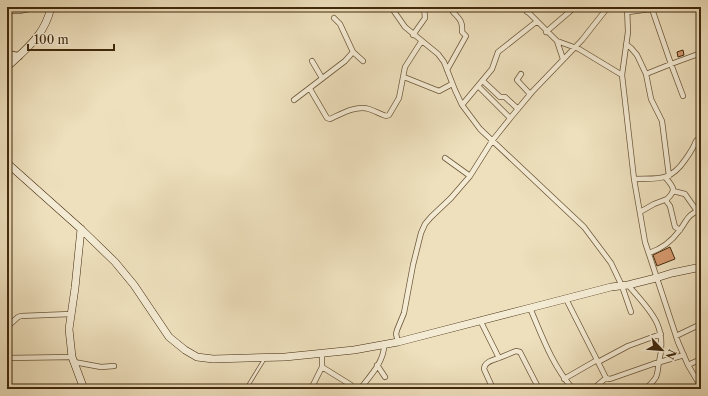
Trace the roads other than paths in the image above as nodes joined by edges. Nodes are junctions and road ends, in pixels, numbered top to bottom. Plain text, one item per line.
1 (39, 7) edge
2 (51, 7) edge
3 (392, 7) edge
4 (424, 7) edge
5 (456, 7) edge
6 (523, 7) edge
7 (532, 7) edge
8 (608, 7) edge
9 (696, 7) edge
10 (571, 8) edge
11 (628, 9) edge
12 (652, 9) junction
13 (7, 10) edge
14 (527, 12) junction
15 (334, 18) dead end
16 (536, 22) junction
17 (546, 32) junction
18 (413, 35) junction
19 (421, 42) junction
20 (557, 42) junction
21 (626, 44) junction
22 (574, 48) junction
23 (353, 52) junction
24 (701, 53) edge
25 (7, 54) edge
26 (19, 56) junction
27 (563, 60) junction
28 (312, 61) dead end
29 (363, 61) dead end
30 (671, 64) junction
31 (7, 67) edge
32 (447, 70) junction
33 (521, 74) dead end
34 (646, 74) junction
35 (622, 75) junction
36 (404, 77) junction
37 (322, 78) junction
38 (483, 81) junction
39 (452, 84) junction
40 (478, 87) junction
41 (310, 88) junction
42 (530, 94) junction
43 (683, 96) dead end
44 (294, 100) dead end
45 (462, 105) junction
46 (518, 109) junction
47 (510, 118) junction
48 (701, 136) edge
49 (492, 141) junction
50 (696, 141) junction
51 (701, 147) edge
52 (444, 158) dead end
53 (7, 162) edge
54 (470, 176) junction
55 (667, 177) junction
56 (634, 179) junction
57 (673, 191) junction
58 (667, 199) junction
59 (699, 210) edge
60 (640, 212) junction
61 (81, 229) junction
62 (680, 230) junction
63 (648, 253) junction
64 (701, 267) edge
65 (656, 278) junction
66 (625, 285) junction
67 (566, 298) junction
68 (530, 308) junction
69 (631, 312) dead end
70 (71, 314) junction
71 (480, 320) junction
72 (701, 324) edge
73 (7, 326) edge
74 (661, 334) junction
75 (676, 336) junction
76 (398, 342) junction
77 (384, 344) junction
78 (322, 353) junction
79 (684, 355) junction
80 (7, 358) edge
81 (265, 358) junction
82 (499, 358) junction
83 (701, 359) edge
84 (73, 360) junction
85 (598, 361) junction
86 (659, 363) junction
87 (688, 364) junction
88 (377, 365) junction
89 (114, 366) dead end
90 (322, 367) junction
91 (385, 377) dead end
92 (606, 378) junction
93 (564, 379) junction
94 (351, 385) dead end
95 (648, 387) edge
96 (701, 387) edge
97 (84, 389) edge
98 (246, 389) edge
99 (312, 389) edge
100 (360, 389) edge
101 (493, 389) edge
102 (539, 389) edge
103 (572, 389) edge
104 (593, 389) edge
105 (652, 389) edge

1 - 13 street
2 - 26 main road
3 - 18 street
4 - 18 street
5 - 32 street
6 - 14 street
7 - 14 street
8 - 22 street
9 - 12 street
10 - 17 street
11 - 12 street
11 - 21 street
12 - 30 street
14 - 16 street
15 - 23 street
16 - 17 street
16 - 38 street
17 - 20 street
18 - 19 street
19 - 32 street
19 - 36 street
20 - 22 street
20 - 27 street
21 - 34 street
21 - 35 street
22 - 27 street
22 - 35 street
23 - 29 street
23 - 37 street
24 - 30 street
25 - 26 street
26 - 31 main road
27 - 42 street
28 - 37 street
30 - 34 street
30 - 43 street
32 - 39 street
33 - 42 street
34 - 55 street
35 - 56 street
36 - 39 street
36 - 41 street
37 - 41 street
38 - 40 street
38 - 46 street
39 - 45 street
40 - 45 street
40 - 47 street
41 - 44 street
42 - 46 street
45 - 49 street
46 - 47 street
47 - 49 street
48 - 50 street
49 - 54 street
49 - 66 street
50 - 51 street
50 - 55 street
52 - 54 street
53 - 61 main road
54 - 76 street
55 - 56 street
55 - 57 street
56 - 60 street
57 - 58 street
57 - 59 street
58 - 60 street
58 - 62 street
59 - 62 street
60 - 63 street
61 - 70 main road
61 - 81 main road
62 - 63 street
63 - 65 street
64 - 65 main road
65 - 66 main road
65 - 75 street
66 - 67 main road
66 - 69 street
66 - 74 street
67 - 68 main road
67 - 85 street
68 - 71 main road
68 - 93 street
70 - 73 street
70 - 84 main road
71 - 76 main road
71 - 82 street
72 - 75 street
74 - 85 street
74 - 86 street
75 - 79 street
76 - 77 main road
77 - 78 main road
77 - 88 street
78 - 81 main road
78 - 90 street
79 - 86 street
79 - 87 street
80 - 84 street
81 - 98 lane
82 - 101 street
82 - 102 street
83 - 87 street
84 - 89 street
84 - 97 main road
85 - 92 street
85 - 93 street
86 - 92 street
86 - 95 street
87 - 96 street
88 - 91 street
88 - 100 street
90 - 94 street
90 - 99 street
92 - 104 street
93 - 103 street
95 - 105 street

